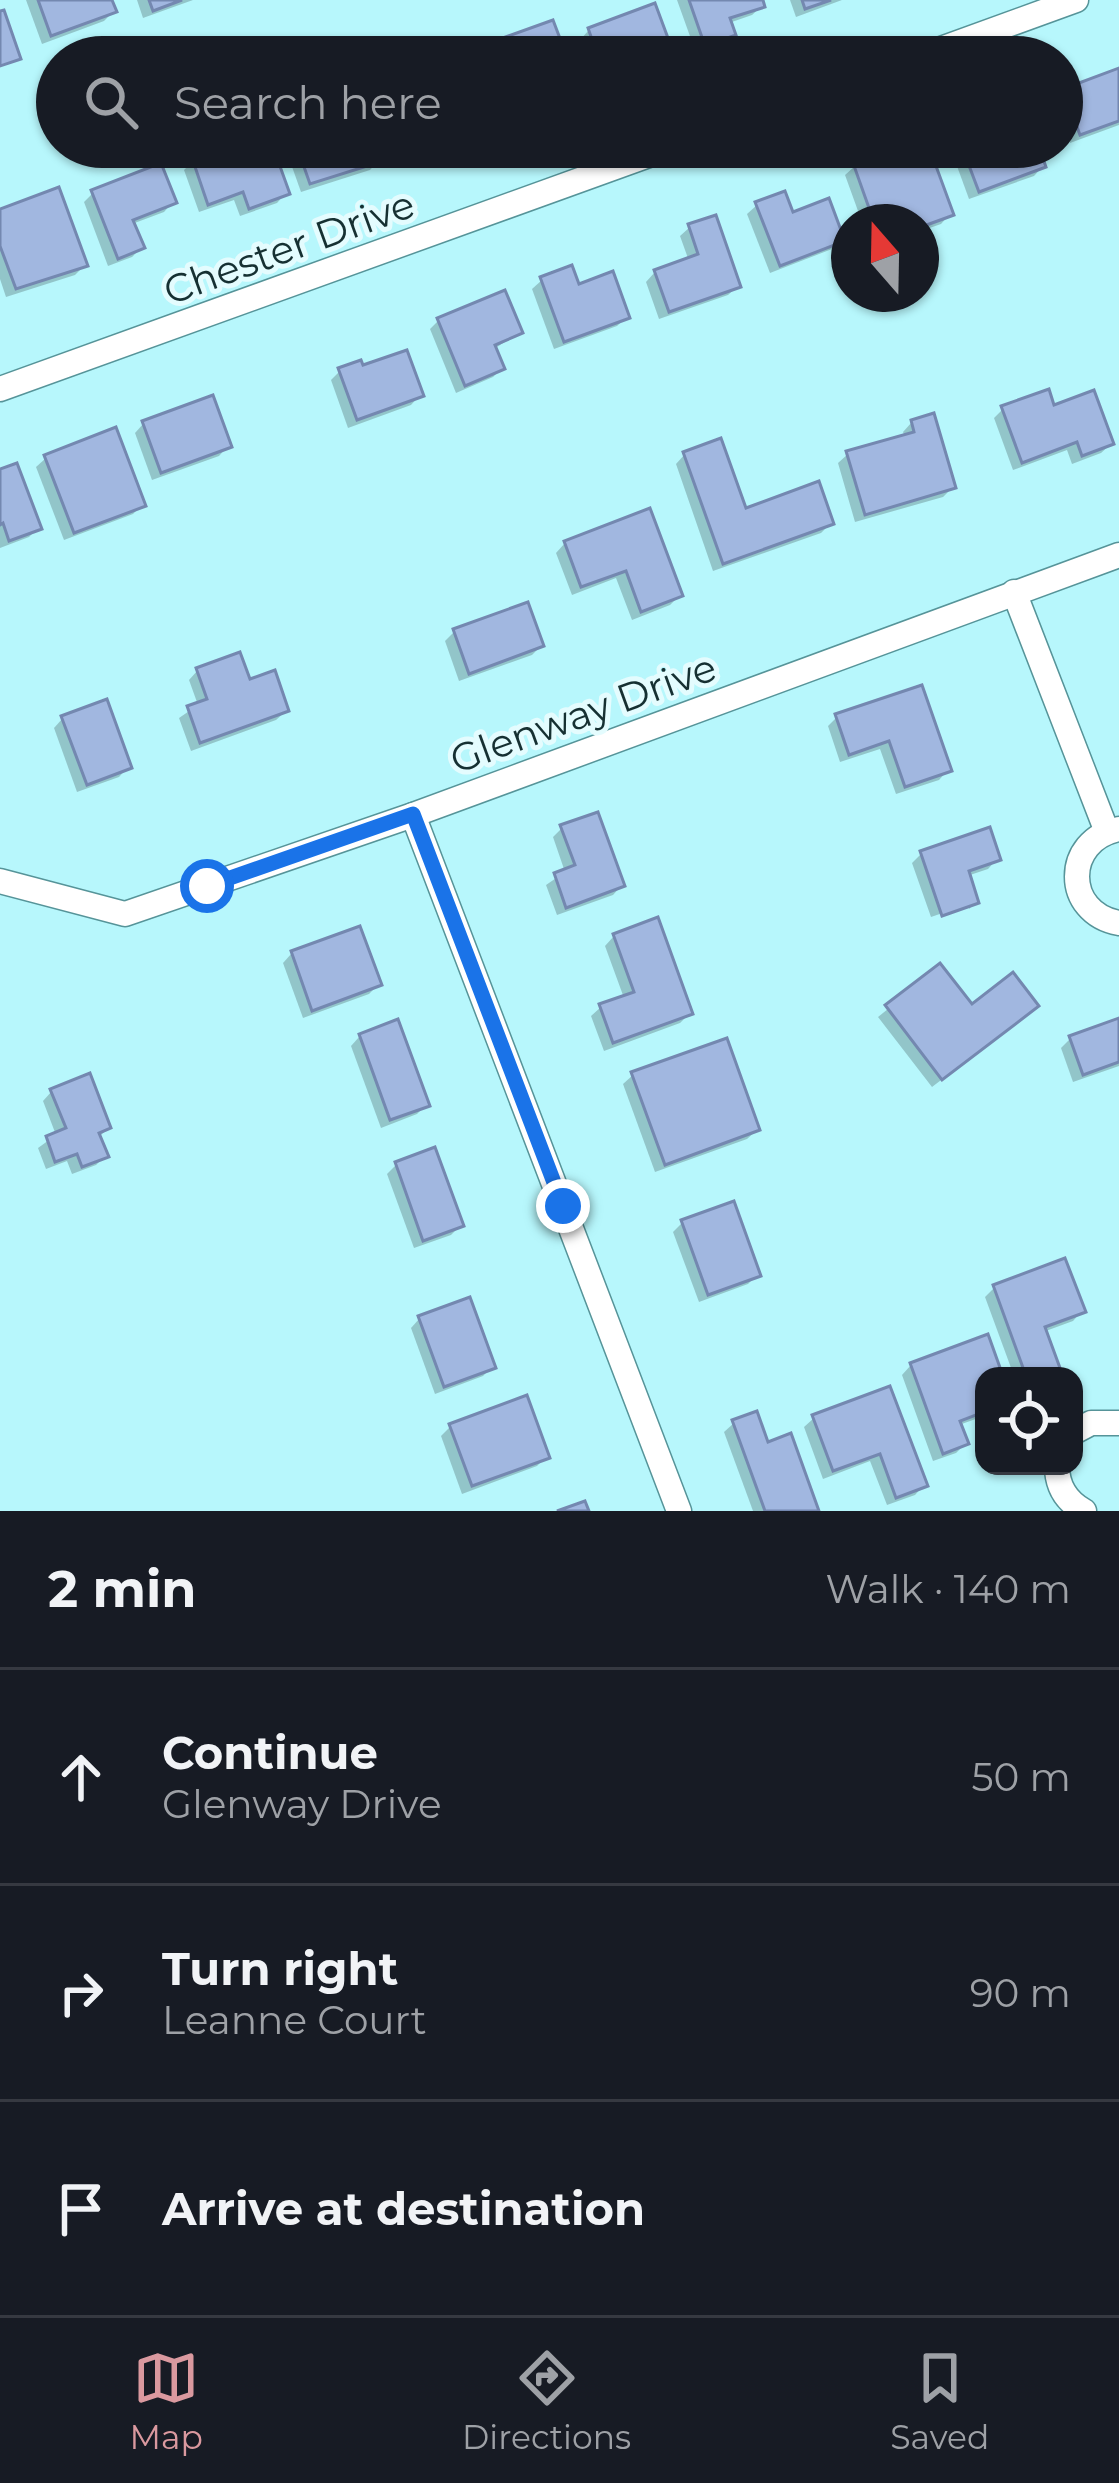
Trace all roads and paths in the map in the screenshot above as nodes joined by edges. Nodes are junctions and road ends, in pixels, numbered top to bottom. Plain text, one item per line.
1 (1076, 0) edge
2 (977, 36) edge
3 (612, 168) edge
4 (0, 388) edge
5 (1119, 555) edge
6 (1014, 592) junction
7 (413, 814) junction
8 (1113, 830) edge
9 (0, 881) edge
10 (1119, 923) edge
11 (1119, 1424) edge
12 (1083, 1427) edge
13 (1058, 1475) edge
14 (1069, 1507) edge
15 (679, 1511) edge

1 - 2 street
3 - 4 street, Chester Drive
5 - 6 street, Glenway Drive
6 - 7 street, Glenway Drive
6 - 8 street
7 - 9 street, Glenway Drive
7 - 15 street
8 - 10 street
11 - 12 street
13 - 14 street

